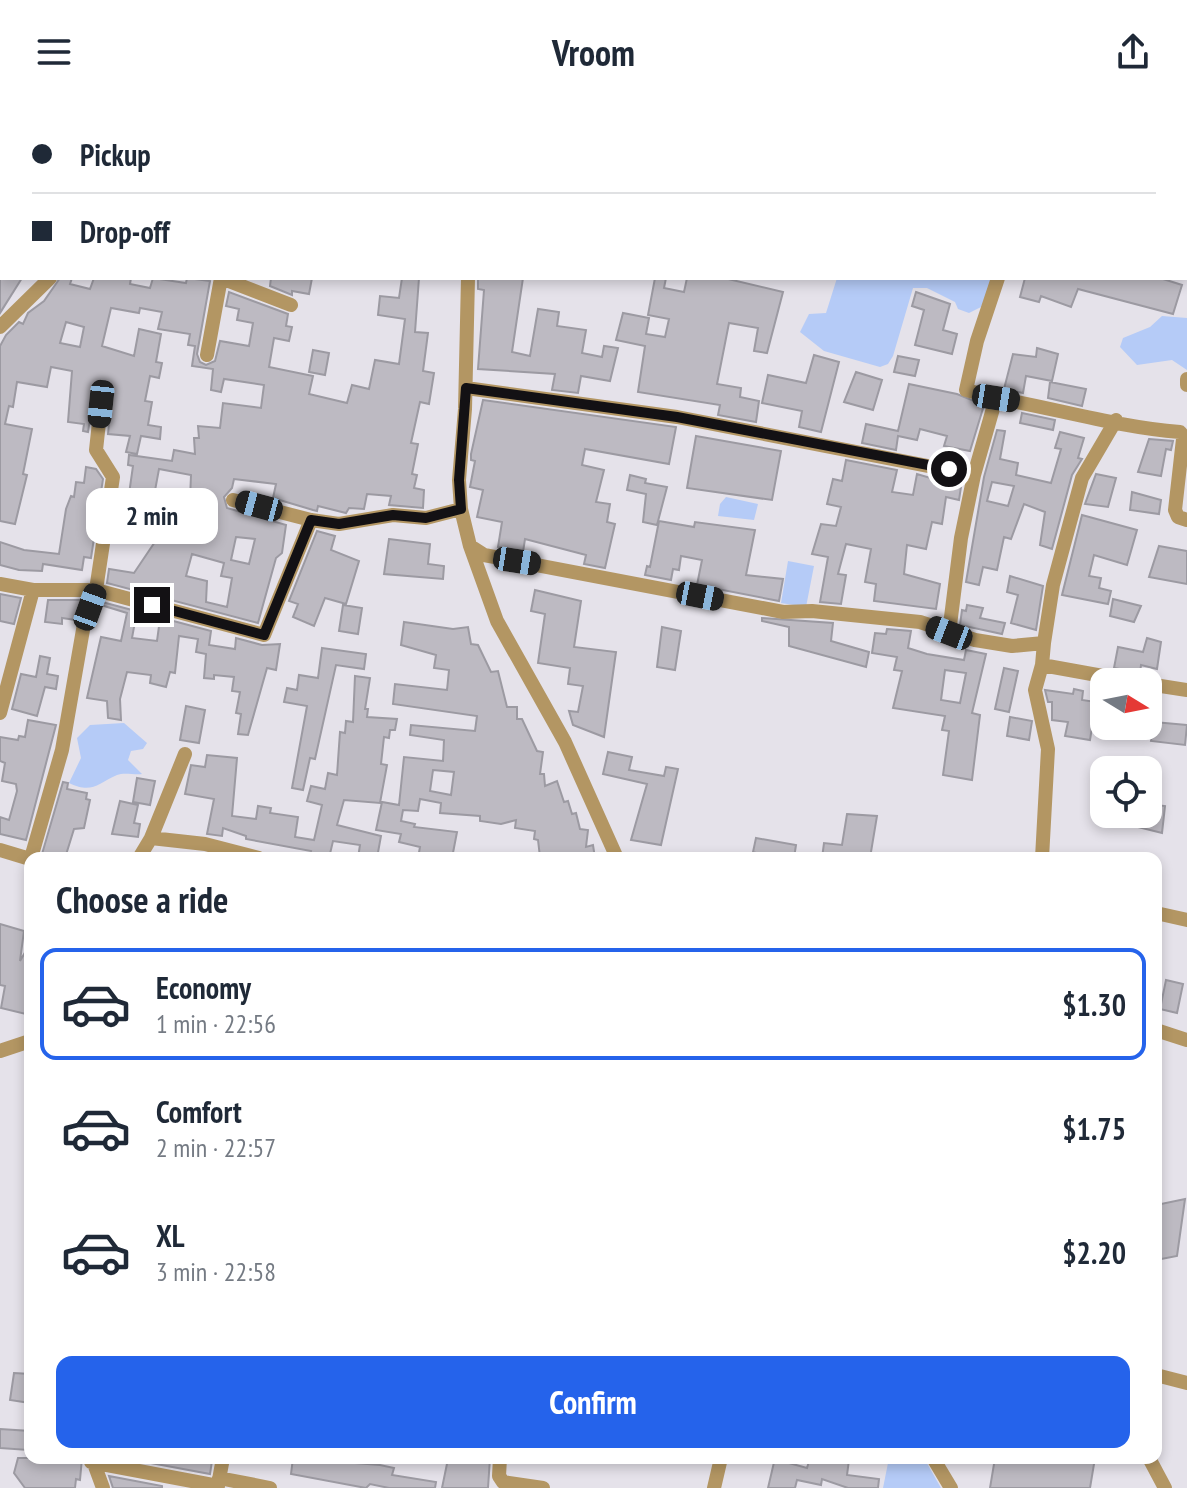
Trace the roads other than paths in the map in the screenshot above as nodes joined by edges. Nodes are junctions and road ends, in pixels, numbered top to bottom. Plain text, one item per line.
1 (48, 280) edge
2 (221, 280) edge
3 (226, 280) edge
4 (468, 280) edge
5 (997, 280) edge
6 (291, 305) dead end
7 (0, 327) edge
8 (207, 355) dead end
9 (466, 388) junction
10 (996, 398) junction
11 (101, 404) dead end
12 (1116, 420) junction
13 (1185, 440) edge
14 (974, 475) junction
15 (233, 500) dead end
16 (461, 509) junction
17 (311, 520) junction
18 (1187, 520) edge
19 (470, 546) junction
20 (0, 584) edge
21 (33, 590) junction
22 (96, 590) junction
23 (949, 633) junction
24 (1044, 643) junction
25 (1042, 665) junction
26 (1090, 674) edge
27 (1162, 686) edge
28 (1187, 690) edge
29 (0, 713) edge
30 (185, 754) dead end
31 (151, 838) junction
32 (0, 850) edge
33 (32, 852) edge
34 (143, 852) edge
35 (236, 852) edge
36 (614, 852) edge
37 (1042, 852) edge
38 (24, 856) edge
39 (1162, 914) edge
40 (1187, 920) edge
41 (1162, 1032) edge
42 (1187, 1040) edge
43 (24, 1043) edge
44 (0, 1051) edge
45 (1162, 1377) edge
46 (1187, 1383) edge
47 (94, 1464) edge
48 (113, 1464) edge
49 (222, 1464) edge
50 (500, 1464) edge
51 (720, 1464) edge
52 (937, 1464) edge
53 (1152, 1464) edge
54 (218, 1484) edge
55 (103, 1488) edge
56 (270, 1488) edge
57 (543, 1488) edge
58 (714, 1488) edge
59 (951, 1488) edge
60 (1165, 1488) edge

1 - 7 street
2 - 8 street
3 - 6 street
4 - 9 street
5 - 10 street
9 - 14 street
9 - 16 street
10 - 12 street
10 - 14 street
11 - 22 street
12 - 13 street
12 - 24 street
13 - 18 street
14 - 23 street
15 - 17 street
16 - 17 street
16 - 19 street
17 - 22 street
19 - 23 street
19 - 36 street
20 - 21 street
21 - 22 street
21 - 29 street
22 - 33 street
23 - 24 street
24 - 25 street
25 - 26 street
25 - 37 street
27 - 28 street
30 - 31 street
31 - 34 street
31 - 35 street
32 - 38 street
39 - 40 street
41 - 42 street
43 - 44 street
45 - 46 street
47 - 55 street
48 - 54 street
49 - 54 street
50 - 57 street
51 - 58 street
52 - 59 street
53 - 60 street
54 - 56 street

